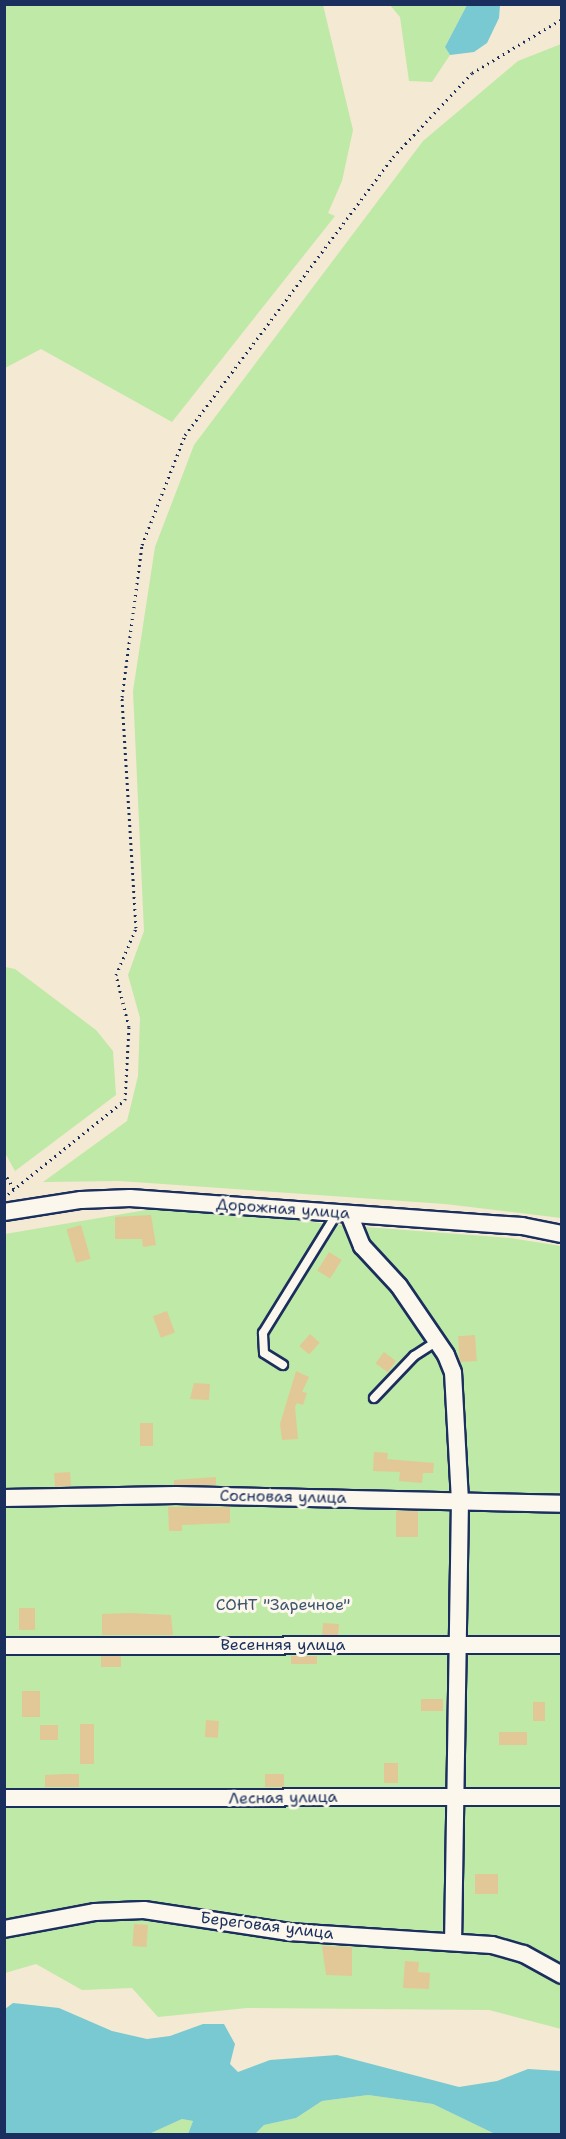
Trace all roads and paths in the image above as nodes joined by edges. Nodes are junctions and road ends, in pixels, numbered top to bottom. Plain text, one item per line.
1 (561, 19) edge
2 (4, 1172) edge
3 (14, 1189) junction
4 (4, 1197) edge
5 (4, 1212) edge
6 (343, 1213) junction
7 (561, 1234) edge
8 (437, 1341) junction
9 (283, 1365) dead end
10 (374, 1398) dead end
11 (4, 1498) edge
12 (460, 1500) junction
13 (561, 1504) edge
14 (561, 1645) edge
15 (4, 1646) edge
16 (458, 1646) junction
17 (456, 1797) junction
18 (561, 1797) edge
19 (4, 1798) edge
20 (4, 1929) edge
21 (453, 1942) junction
22 (561, 1975) edge

1 - 3 path
2 - 3 path
3 - 4 path
5 - 6 street, Дорожная улица
6 - 7 street, Дорожная улица
6 - 8 street
6 - 9 lane
8 - 10 lane
8 - 12 street
11 - 12 street, Сосновая улица
12 - 13 street, Сосновая улица
12 - 16 street
14 - 16 street, Весенняя улица
15 - 16 street, Весенняя улица
16 - 17 street
17 - 18 street, Лесная улица
17 - 19 street, Лесная улица
17 - 21 street
20 - 21 street, Береговая улица
21 - 22 street, Береговая улица

